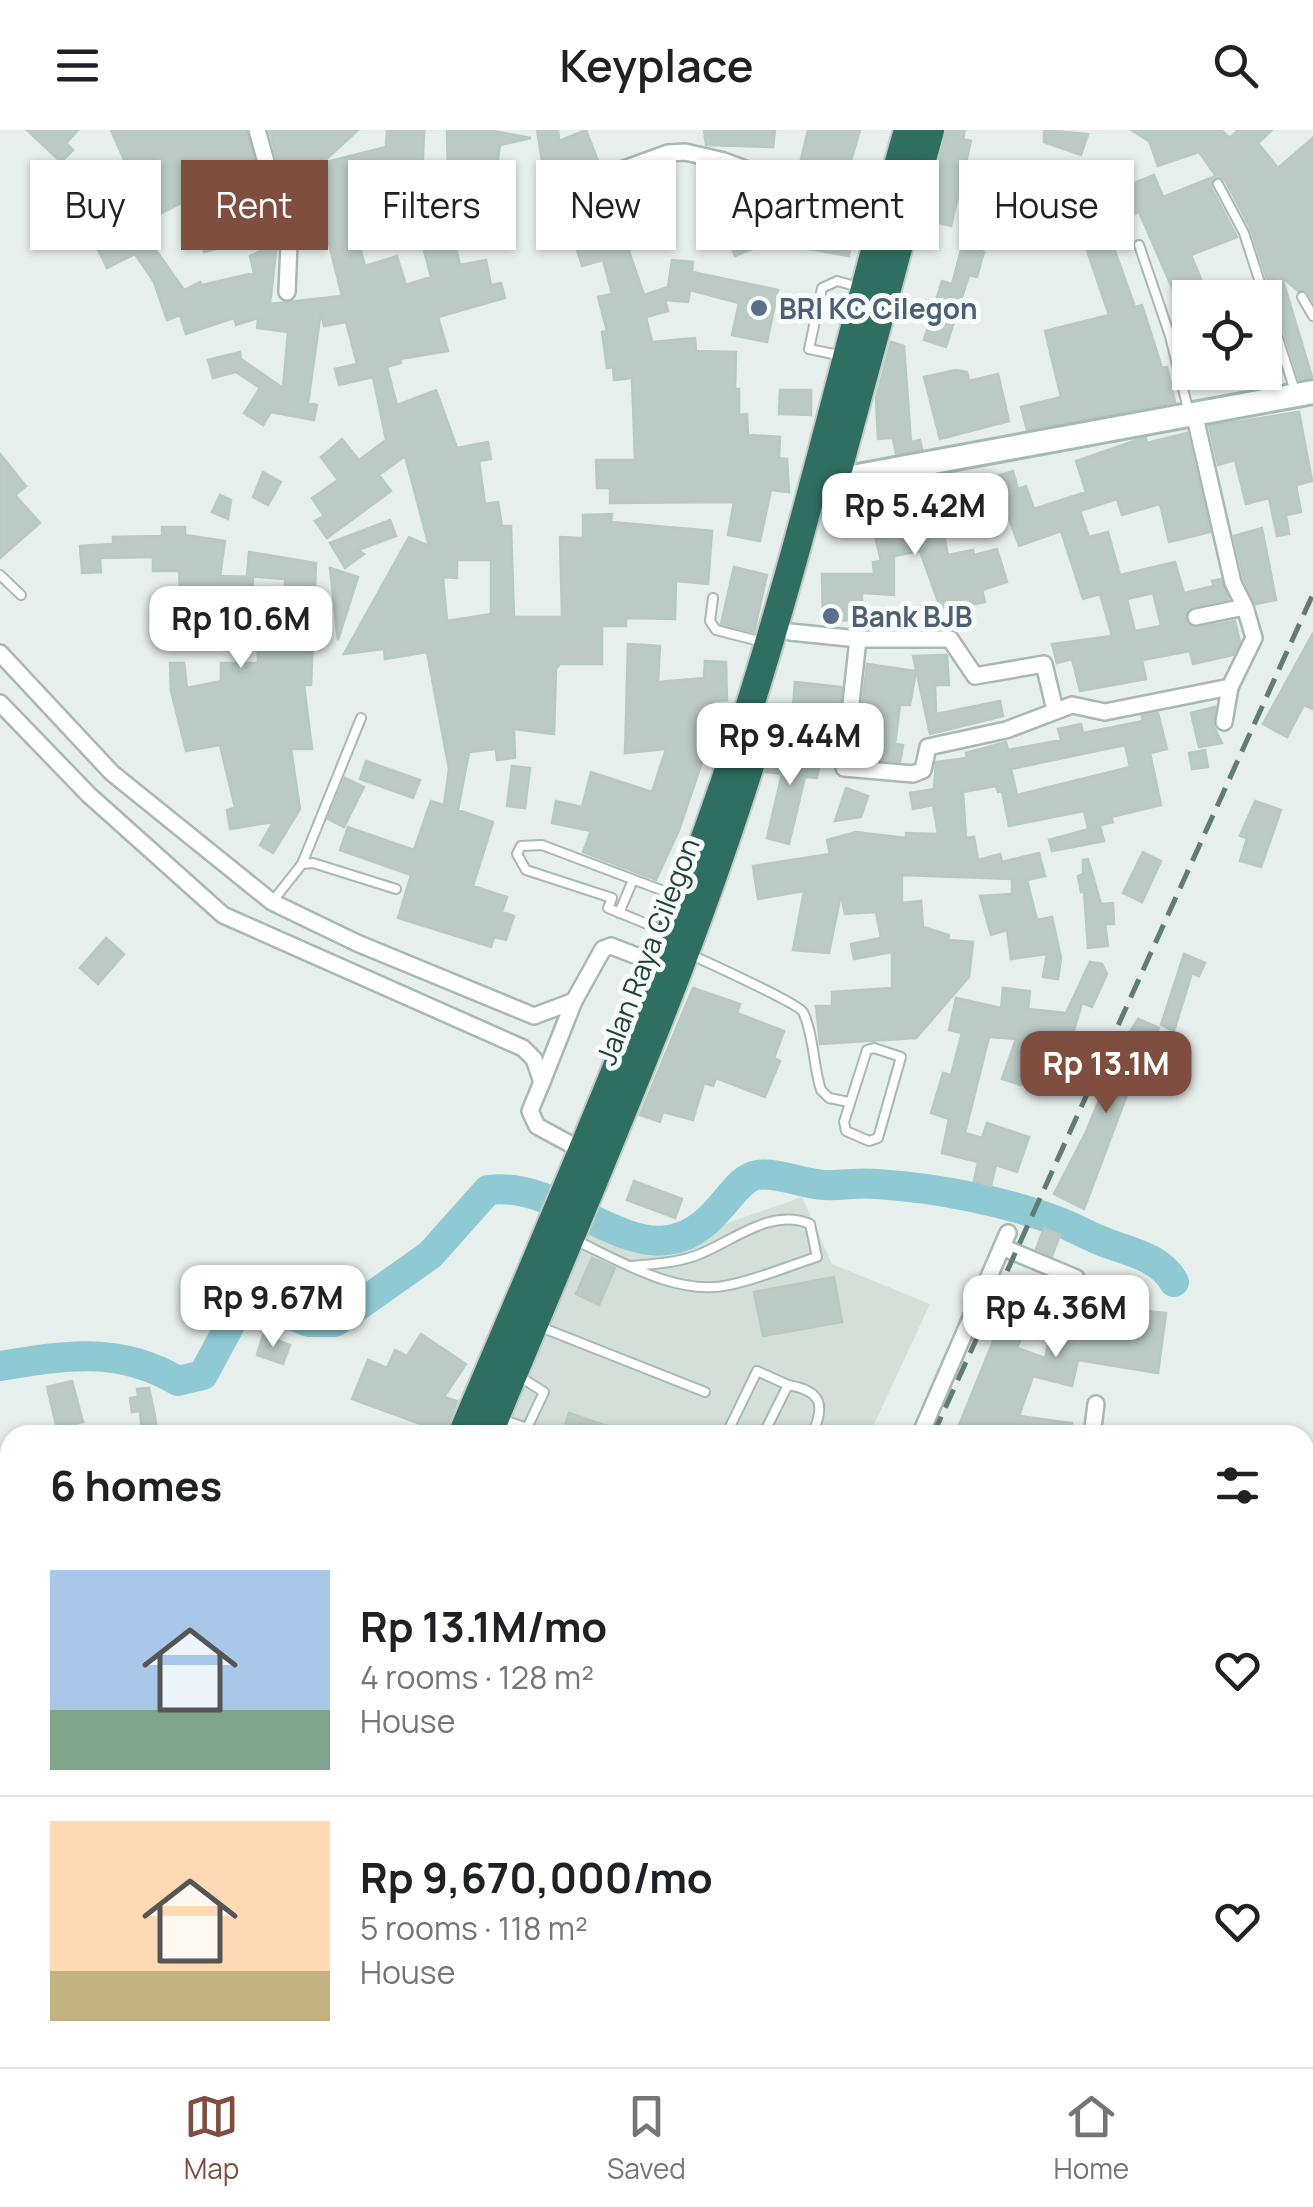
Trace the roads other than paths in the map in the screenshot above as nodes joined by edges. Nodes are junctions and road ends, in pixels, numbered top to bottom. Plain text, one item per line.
1 (258, 130) edge
2 (908, 130) edge
3 (930, 130) edge
4 (650, 160) edge
5 (720, 160) edge
6 (899, 160) edge
7 (1218, 184) dead end
8 (1138, 244) dead end
9 (874, 250) edge
10 (865, 288) junction
11 (288, 292) dead end
12 (1302, 297) dead end
13 (1313, 316) edge
14 (847, 356) junction
15 (1265, 390) edge
16 (1304, 394) edge
17 (1268, 400) junction
18 (1192, 417) junction
19 (826, 479) junction
20 (0, 575) edge
21 (21, 595) dead end
22 (713, 598) dead end
23 (1245, 606) junction
24 (1196, 617) dead end
25 (779, 637) junction
26 (858, 639) junction
27 (0, 652) edge
28 (1230, 687) junction
29 (0, 703) edge
30 (48, 704) junction
31 (1054, 710) junction
32 (361, 718) dead end
33 (1224, 722) dead end
34 (26, 730) junction
35 (302, 864) junction
36 (633, 880) junction
37 (396, 889) dead end
38 (682, 898) junction
39 (272, 902) junction
40 (619, 912) junction
41 (675, 942) junction
42 (655, 963) junction
43 (574, 1001) junction
44 (534, 1016) junction
45 (523, 1048) junction
46 (542, 1082) junction
47 (848, 1102) junction
48 (593, 1156) junction
49 (568, 1226) junction
50 (630, 1266) junction
51 (1076, 1278) dead end
52 (534, 1324) junction
53 (788, 1385) junction
54 (705, 1392) dead end
55 (1096, 1404) dead end
56 (467, 1425) edge
57 (491, 1425) edge
58 (731, 1425) edge
59 (767, 1425) edge
60 (816, 1425) edge
61 (924, 1425) edge
62 (1093, 1425) edge

1 - 11 street
2 - 6 highway, Jalan Raya Cilegon
3 - 19 highway, Jalan Raya Cilegon
4 - 5 street
7 - 16 lane
8 - 18 lane
9 - 10 highway, Jalan Raya Cilegon
10 - 14 highway, Jalan Raya Cilegon
10 - 14 lane
12 - 13 lane
14 - 19 highway, Jalan Raya Cilegon
15 - 17 lane
16 - 17 street
17 - 18 street
18 - 19 street
18 - 23 street
19 - 25 highway, Jalan Raya Cilegon
20 - 21 lane
22 - 25 lane
23 - 24 street
23 - 28 street
25 - 26 street
25 - 38 highway, Jalan Raya Cilegon
25 - 41 highway, Jalan Raya Cilegon
26 - 31 street
26 - 31 street
27 - 30 street
28 - 31 street
28 - 33 street
29 - 34 street
30 - 34 street
30 - 39 street
32 - 35 lane
34 - 45 street
35 - 37 lane
35 - 39 lane
36 - 38 lane
36 - 40 lane
36 - 40 lane
38 - 41 highway, Jalan Raya Cilegon
39 - 44 street
40 - 41 lane
41 - 42 highway, Jalan Raya Cilegon
41 - 47 lane
41 - 48 highway, Jalan Raya Cilegon
42 - 43 street
42 - 48 highway, Jalan Raya Cilegon
43 - 44 street
43 - 46 street
44 - 45 street
45 - 46 street
46 - 48 street
47 - 47 lane
48 - 49 highway
49 - 50 lane
49 - 52 highway
49 - 56 highway
50 - 50 lane
51 - 61 street
52 - 54 lane
52 - 57 highway
53 - 58 lane
53 - 59 lane
53 - 60 lane
55 - 62 street

